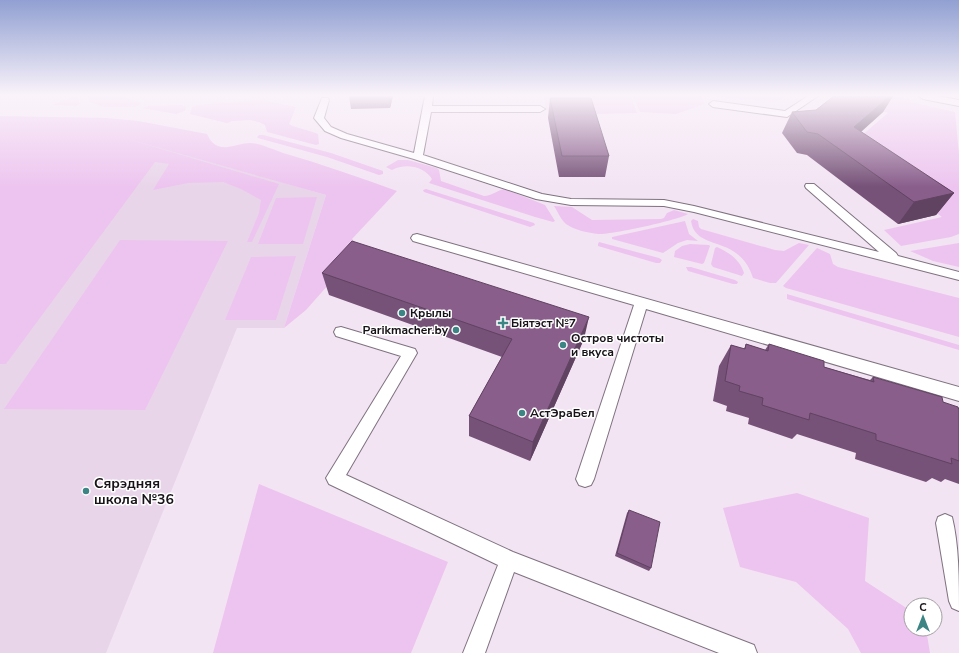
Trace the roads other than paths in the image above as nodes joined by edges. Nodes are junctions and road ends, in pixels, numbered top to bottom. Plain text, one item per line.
1 (326, 126) edge
2 (424, 126) edge
3 (418, 157) junction
4 (810, 186) dead end
5 (418, 238) dead end
6 (895, 259) junction
7 (959, 276) edge
8 (641, 302) junction
9 (341, 332) dead end
10 (959, 394) edge
11 (585, 479) dead end
12 (945, 523) dead end
13 (509, 560) junction
14 (959, 601) edge
15 (474, 653) edge
16 (746, 653) edge

1 - 3 lane
2 - 3 lane
3 - 6 lane
4 - 6 lane
5 - 8 lane
6 - 7 lane
8 - 10 lane
8 - 11 lane
9 - 13 lane
12 - 14 lane
13 - 15 lane
13 - 16 lane

